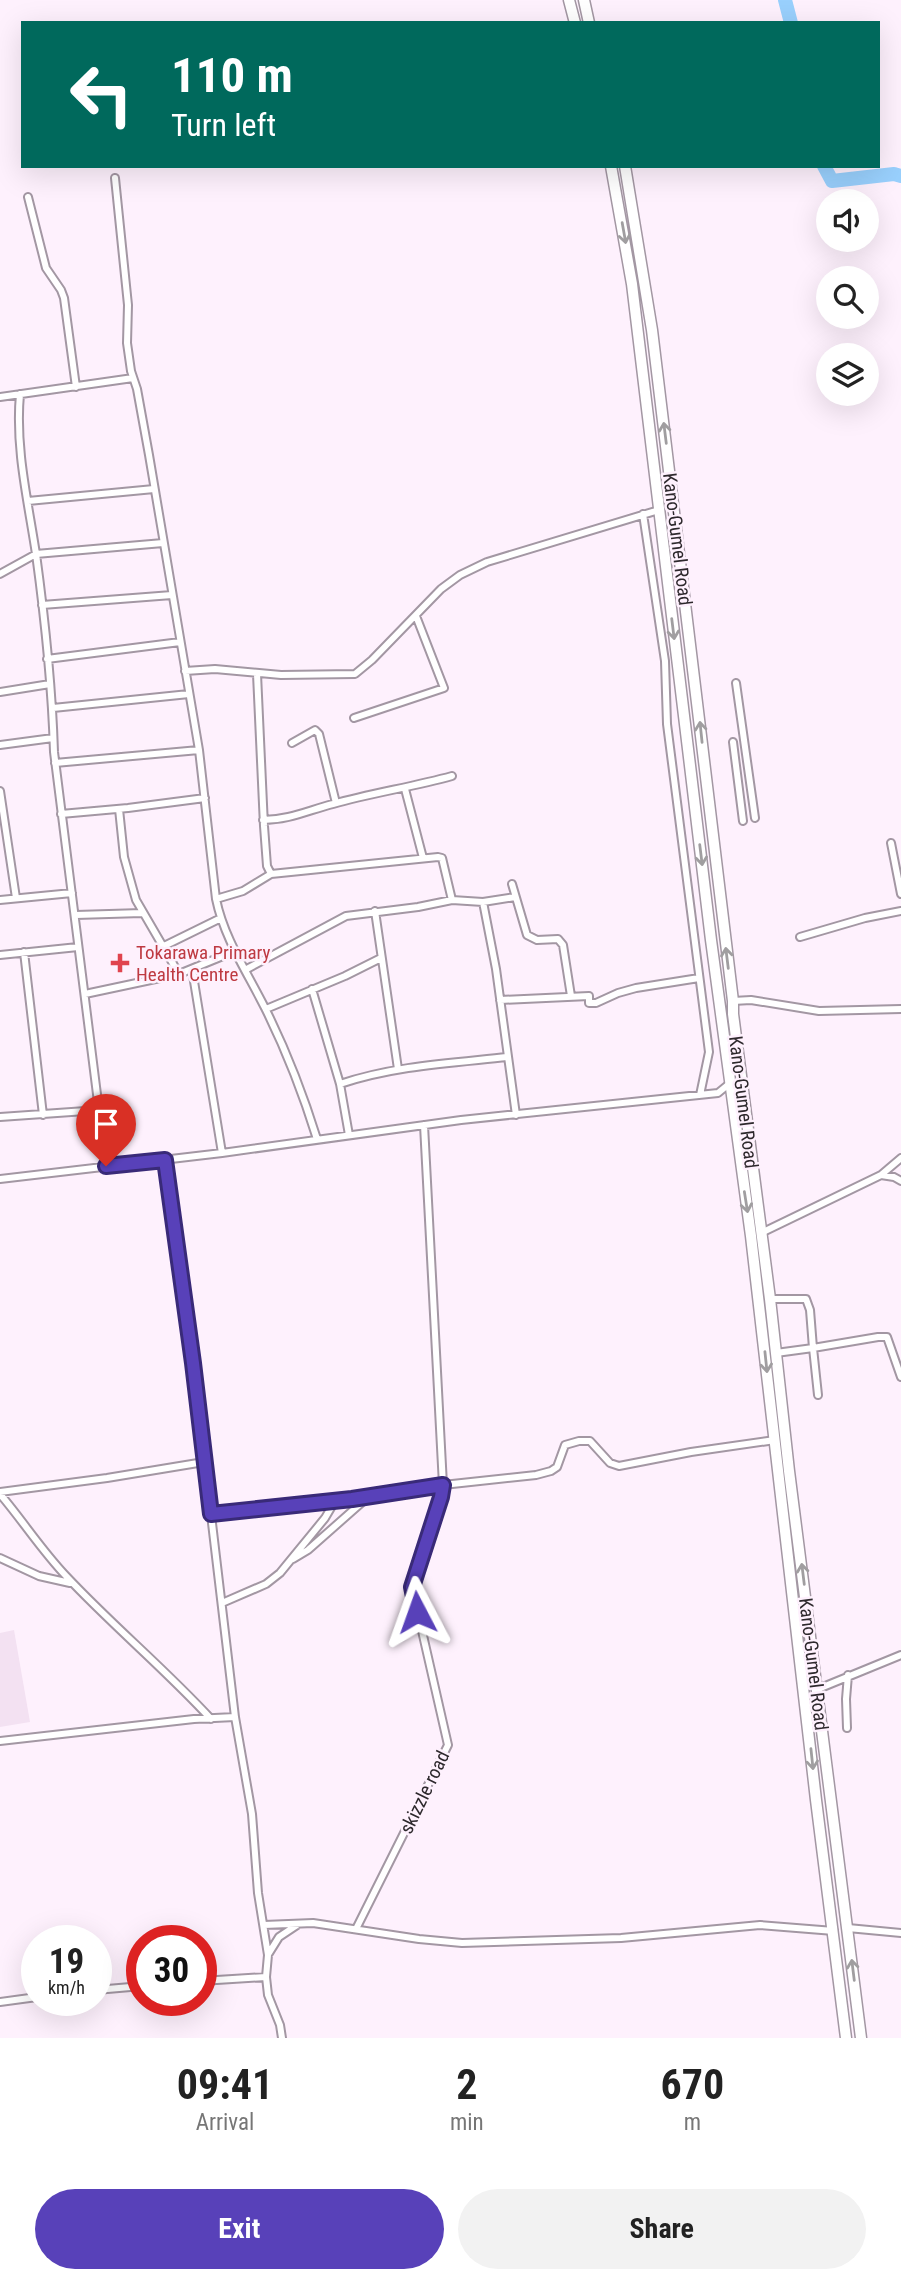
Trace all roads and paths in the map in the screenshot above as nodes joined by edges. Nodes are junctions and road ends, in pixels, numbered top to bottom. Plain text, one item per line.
1 (569, 0) edge
2 (584, 0) edge
3 (574, 21) edge
4 (589, 21) edge
5 (611, 168) edge
6 (626, 171) edge
7 (115, 178) dead end
8 (614, 180) junction
9 (28, 197) dead end
10 (133, 378) junction
11 (76, 387) junction
12 (20, 394) junction
13 (0, 397) edge
14 (154, 489) junction
15 (27, 501) junction
16 (659, 510) junction
17 (643, 514) junction
18 (163, 543) junction
19 (36, 554) junction
20 (0, 574) edge
21 (172, 595) junction
22 (42, 605) junction
23 (416, 616) junction
24 (180, 642) junction
25 (47, 659) junction
26 (185, 671) junction
27 (257, 674) junction
28 (736, 683) dead end
29 (50, 684) junction
30 (0, 692) edge
31 (189, 694) junction
32 (53, 708) junction
33 (354, 718) dead end
34 (53, 738) junction
35 (733, 742) dead end
36 (292, 743) dead end
37 (0, 745) edge
38 (199, 750) junction
39 (704, 760) junction
40 (689, 761) junction
41 (55, 763) junction
42 (452, 776) dead end
43 (405, 789) junction
44 (0, 794) edge
45 (205, 798) junction
46 (336, 803) junction
47 (118, 809) junction
48 (61, 814) junction
49 (755, 818) dead end
50 (263, 820) junction
51 (743, 821) dead end
52 (891, 843) dead end
53 (4, 846) edge
54 (423, 858) junction
55 (271, 874) junction
56 (512, 884) dead end
57 (72, 893) junction
58 (901, 894) edge
59 (515, 897) junction
60 (16, 898) junction
61 (216, 899) junction
62 (0, 900) edge
63 (452, 900) junction
64 (483, 902) junction
65 (374, 911) junction
66 (901, 911) edge
67 (142, 913) junction
68 (76, 915) junction
69 (221, 918) junction
70 (800, 937) dead end
71 (78, 947) junction
72 (162, 947) junction
73 (235, 951) junction
74 (24, 952) junction
75 (0, 955) edge
76 (381, 958) junction
77 (192, 968) junction
78 (246, 970) junction
79 (179, 974) junction
80 (699, 978) junction
81 (312, 989) junction
82 (85, 994) junction
83 (571, 996) junction
84 (500, 1000) junction
85 (733, 1002) junction
86 (266, 1009) junction
87 (901, 1009) edge
88 (507, 1057) junction
89 (398, 1069) junction
90 (340, 1084) junction
91 (729, 1084) junction
92 (700, 1095) junction
93 (100, 1110) junction
94 (43, 1115) junction
95 (516, 1115) junction
96 (0, 1117) edge
97 (424, 1125) junction
98 (349, 1135) junction
99 (317, 1139) junction
100 (222, 1153) junction
101 (901, 1158) edge
102 (165, 1160) junction
103 (106, 1166) junction
104 (881, 1175) junction
105 (0, 1179) edge
106 (899, 1179) edge
107 (761, 1233) junction
108 (770, 1299) junction
109 (767, 1322) junction
110 (813, 1348) junction
111 (776, 1353) junction
112 (901, 1377) edge
113 (818, 1395) dead end
114 (775, 1440) junction
115 (204, 1462) junction
116 (443, 1485) junction
117 (0, 1493) edge
118 (369, 1496) junction
119 (335, 1501) junction
120 (211, 1514) junction
121 (0, 1558) edge
122 (291, 1560) junction
123 (72, 1583) junction
124 (222, 1602) junction
125 (901, 1655) edge
126 (848, 1675) junction
127 (818, 1689) junction
128 (235, 1717) junction
129 (211, 1719) junction
130 (847, 1728) dead end
131 (0, 1741) edge
132 (303, 1922) junction
133 (264, 1925) junction
134 (848, 1928) junction
135 (356, 1929) junction
136 (834, 1931) junction
137 (901, 1933) edge
138 (268, 1955) junction
139 (266, 1977) junction
140 (217, 1980) edge
141 (21, 1999) edge
142 (0, 2002) edge
143 (282, 2038) edge
144 (846, 2038) edge
145 (861, 2038) edge

1 - 3 main road
2 - 4 main road
5 - 8 main road, Kano-Gumel Road
6 - 8 main road
39 -> 6 main road, Kano-Gumel Road
7 - 10 street
8 -> 16 main road, Kano-Gumel Road
9 - 11 street
10 - 11 street
10 - 14 street
11 - 12 street
12 - 13 street
12 - 15 street
14 - 15 street
14 - 18 street
15 - 19 street
16 - 17 street
16 -> 40 main road, Kano-Gumel Road
17 - 23 street
17 - 80 street
18 - 19 street
18 - 21 street
19 - 20 street
19 - 22 street
21 - 22 street
21 - 24 street
22 - 25 street
23 - 27 street
23 - 33 street
24 - 25 street
24 - 26 street
25 - 29 street
26 - 27 street
26 - 31 street
27 - 50 street
28 - 49 street
29 - 30 street
29 - 32 street
31 - 32 street
31 - 38 street
32 - 34 street
34 - 37 street
34 - 41 street
35 - 51 street
36 - 46 street
38 - 41 street
38 - 45 street
39 - 40 main road
85 -> 39 main road, Kano-Gumel Road
40 -> 91 main road, Kano-Gumel Road
41 - 48 street
42 - 43 street
43 - 46 street
43 - 54 street
44 - 53 street
45 - 47 street
45 - 61 street
46 - 50 street
47 - 48 street
47 - 67 street
48 - 57 street
50 - 55 street
52 - 58 street
53 - 60 street
54 - 55 street
54 - 63 street
55 - 61 street
56 - 59 street
57 - 60 street
57 - 68 street
59 - 64 street
59 - 83 street
60 - 62 street
61 - 69 street
63 - 64 street
63 - 65 street
64 - 84 street
65 - 76 street
65 - 78 street
66 - 70 street
67 - 68 street
67 - 72 street
68 - 71 street
69 - 72 street
69 - 73 street
71 - 74 street
71 - 82 street
72 - 79 street
73 - 77 street
73 - 78 street
74 - 75 street
74 - 94 street
76 - 81 street
76 - 89 street
77 - 79 street
77 - 100 street
78 - 86 street
79 - 82 street
80 - 83 street
80 - 92 street
81 - 86 street
81 - 90 street
82 - 93 street
83 - 84 street
84 - 88 street
85 - 87 street
85 - 107 main road, Kano-Gumel Road
86 - 99 street
88 - 89 street
88 - 95 street
89 - 90 street
90 - 98 street
91 - 92 street
91 -> 109 main road, Kano-Gumel Road
92 - 95 street
93 - 94 street
93 - 103 street
94 - 96 street
95 - 97 street
97 - 98 street
97 - 116 street, skizzle road
98 - 99 street
99 - 100 street
100 - 102 street
101 - 104 street
102 - 103 street
102 - 115 street
103 - 105 street
104 - 106 street
104 - 107 street
107 - 108 main road, Kano-Gumel Road
108 - 109 main road, Kano-Gumel Road
108 - 110 street
109 - 111 main road, Kano-Gumel Road
109 -> 114 main road, Kano-Gumel Road
110 - 111 street
110 - 112 street
110 - 113 street
127 -> 111 main road, Kano-Gumel Road
114 - 116 street
114 -> 136 main road, Kano-Gumel Road
115 - 117 street
115 - 120 street
116 - 118 street
116 - 135 street, skizzle road
117 - 123 street
118 - 119 street
118 - 122 street
119 - 120 street
119 - 122 street
120 - 124 street
121 - 123 street
122 - 124 street
123 - 129 street
124 - 128 street
125 - 126 street
126 - 127 street
126 - 130 street
127 - 134 main road, Kano-Gumel Road
128 - 129 street
128 - 133 street
129 - 131 street
132 - 133 street
132 - 135 street
132 - 138 street
133 - 138 street
134 - 137 street
145 -> 134 main road, Kano-Gumel Road
135 - 136 street
136 - 144 main road, Kano-Gumel Road
138 - 139 street
139 - 140 street
139 - 143 street
141 - 142 street

